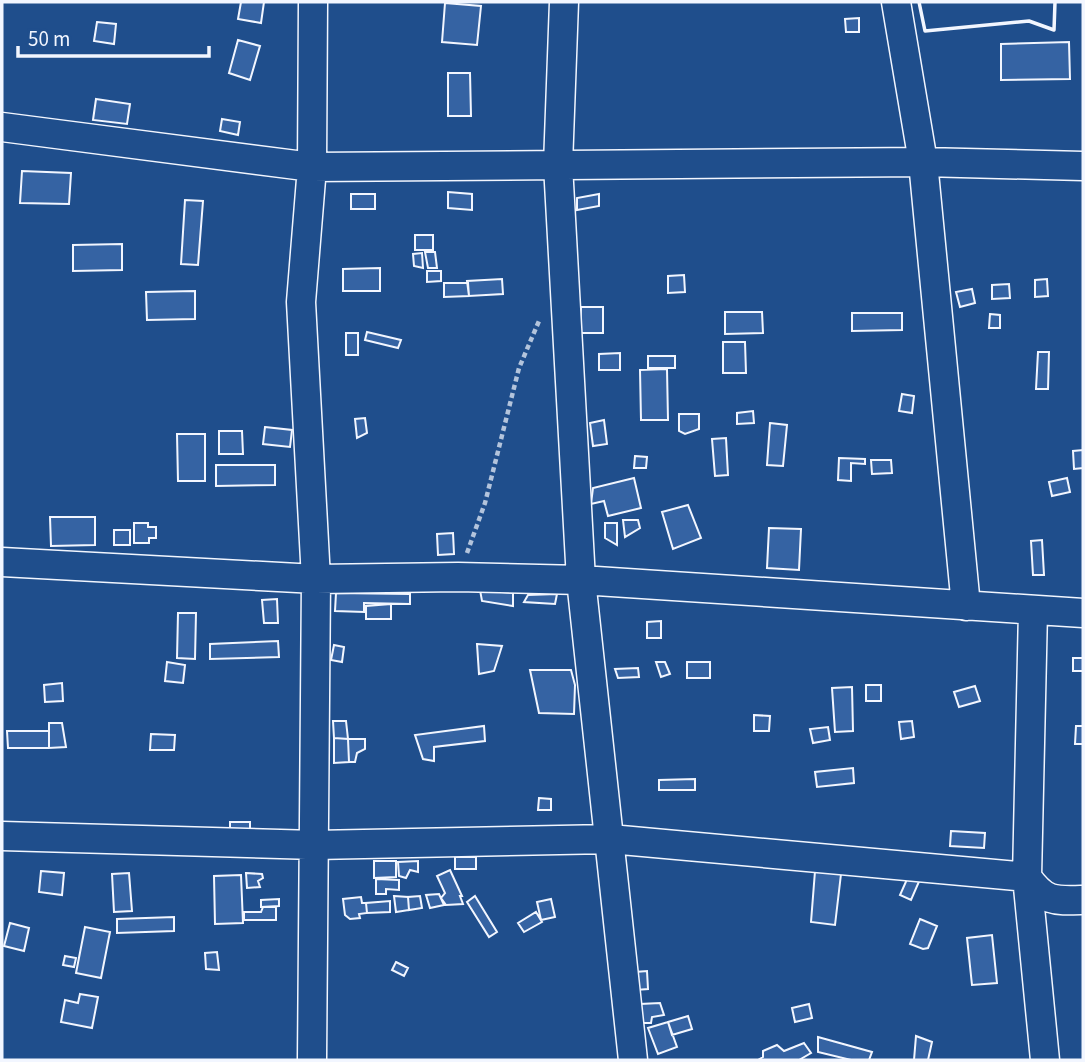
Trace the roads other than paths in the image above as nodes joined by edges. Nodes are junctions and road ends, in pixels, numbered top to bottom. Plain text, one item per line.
1 (313, 2) edge
2 (564, 2) edge
3 (896, 2) edge
4 (2, 127) edge
5 (923, 162) junction
6 (558, 165) junction
7 (1083, 166) edge
8 (312, 167) junction
9 (2, 562) edge
10 (316, 579) junction
11 (581, 580) junction
12 (966, 606) junction
13 (1033, 610) junction
14 (1083, 613) edge
15 (2, 836) edge
16 (610, 838) junction
17 (315, 845) junction
18 (1027, 877) junction
19 (1083, 900) edge
20 (312, 1060) edge
21 (633, 1060) edge
22 (1045, 1060) edge

1 - 8 street
2 - 6 street
3 - 5 street
4 - 8 street
5 - 6 street
5 - 7 street
5 - 12 street
6 - 8 street
6 - 11 street
8 - 10 street
9 - 10 street
10 - 11 street
10 - 17 street
11 - 12 street
11 - 16 street
12 - 13 street
13 - 14 street
13 - 18 street
15 - 17 street
16 - 17 street
16 - 18 street
16 - 21 street
17 - 20 street
18 - 19 street
18 - 22 street

